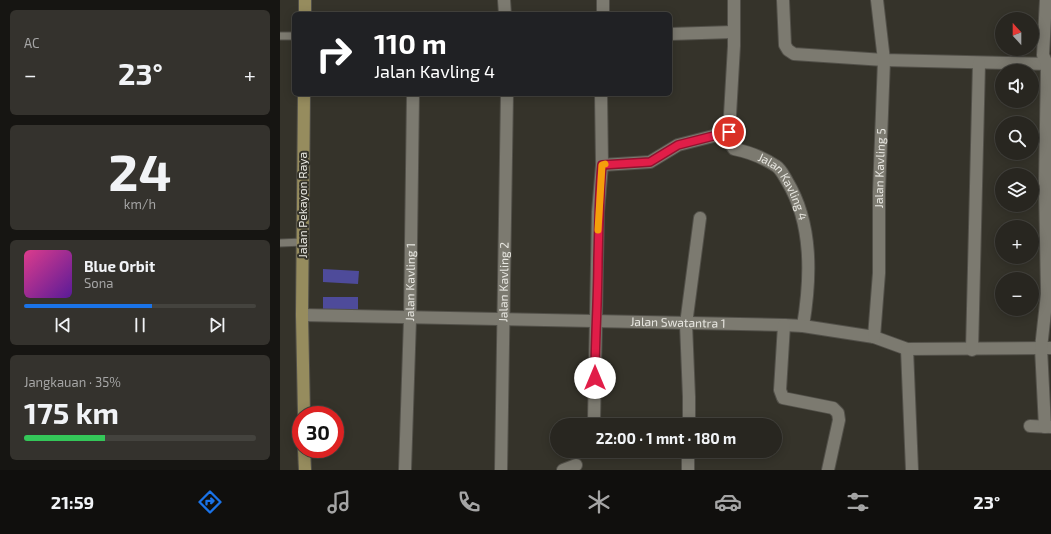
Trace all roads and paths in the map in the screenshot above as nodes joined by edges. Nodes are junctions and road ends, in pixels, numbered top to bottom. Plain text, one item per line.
1 (305, 0) edge
2 (504, 0) edge
3 (602, 0) edge
4 (734, 0) edge
5 (783, 0) edge
6 (877, 0) edge
7 (1046, 0) edge
8 (305, 12) edge
9 (505, 12) edge
10 (603, 12) edge
11 (733, 32) junction
12 (672, 34) edge
13 (280, 36) edge
14 (292, 36) edge
15 (884, 60) junction
16 (979, 63) junction
17 (1049, 64) edge
18 (304, 96) edge
19 (414, 96) edge
20 (507, 96) edge
21 (601, 96) edge
22 (729, 132) junction
23 (602, 165) junction
24 (700, 218) dead end
25 (303, 242) junction
26 (280, 243) edge
27 (302, 315) junction
28 (410, 319) junction
29 (504, 320) junction
30 (595, 321) junction
31 (686, 324) junction
32 (784, 325) junction
33 (803, 326) junction
34 (874, 337) junction
35 (1046, 348) edge
36 (907, 350) junction
37 (972, 350) junction
38 (304, 406) edge
39 (594, 418) edge
40 (689, 418) edge
41 (1030, 426) dead end
42 (1048, 427) edge
43 (304, 458) edge
44 (688, 458) edge
45 (576, 465) dead end
46 (405, 469) edge
47 (305, 470) edge
48 (501, 470) edge
49 (563, 470) edge
50 (688, 470) edge
51 (828, 470) edge
52 (912, 470) edge

1 - 8 main road
2 - 9 street
3 - 10 street
4 - 11 street
5 - 15 street
6 - 15 street, Jalan Kavling 5
7 - 17 street
11 - 12 street
11 - 22 street
13 - 14 lane
15 - 16 street
15 - 34 street, Jalan Kavling 5
16 - 17 street
16 - 37 street
17 - 35 street
18 - 25 main road, Jalan Pekayon Raya
19 - 28 street, Jalan Kavling 1
20 - 29 street, Jalan Kavling 2
21 - 23 street
22 - 23 street
22 - 33 street, Jalan Kavling 4
23 - 30 street
24 - 31 street
25 - 26 lane
25 - 27 main road, Jalan Pekayon Raya
27 - 28 street, Jalan Swatantra 1
27 - 38 main road, Jalan Pekayon Raya
28 - 29 street, Jalan Swatantra 1
28 - 46 street, Jalan Kavling 1
29 - 30 street, Jalan Swatantra 1
29 - 48 street, Jalan Kavling 2
30 - 31 street, Jalan Swatantra 1
30 - 39 street
31 - 32 street, Jalan Swatantra 1
31 - 40 street
32 - 33 street, Jalan Swatantra 1
32 - 51 street
33 - 34 street, Jalan Swatantra 1
34 - 36 street, Jalan Swatantra 1
35 - 37 street, Jalan Swatantra 1
35 - 42 street
36 - 37 street, Jalan Swatantra 1
36 - 52 street
41 - 42 street
43 - 47 main road
44 - 50 street
45 - 49 street

